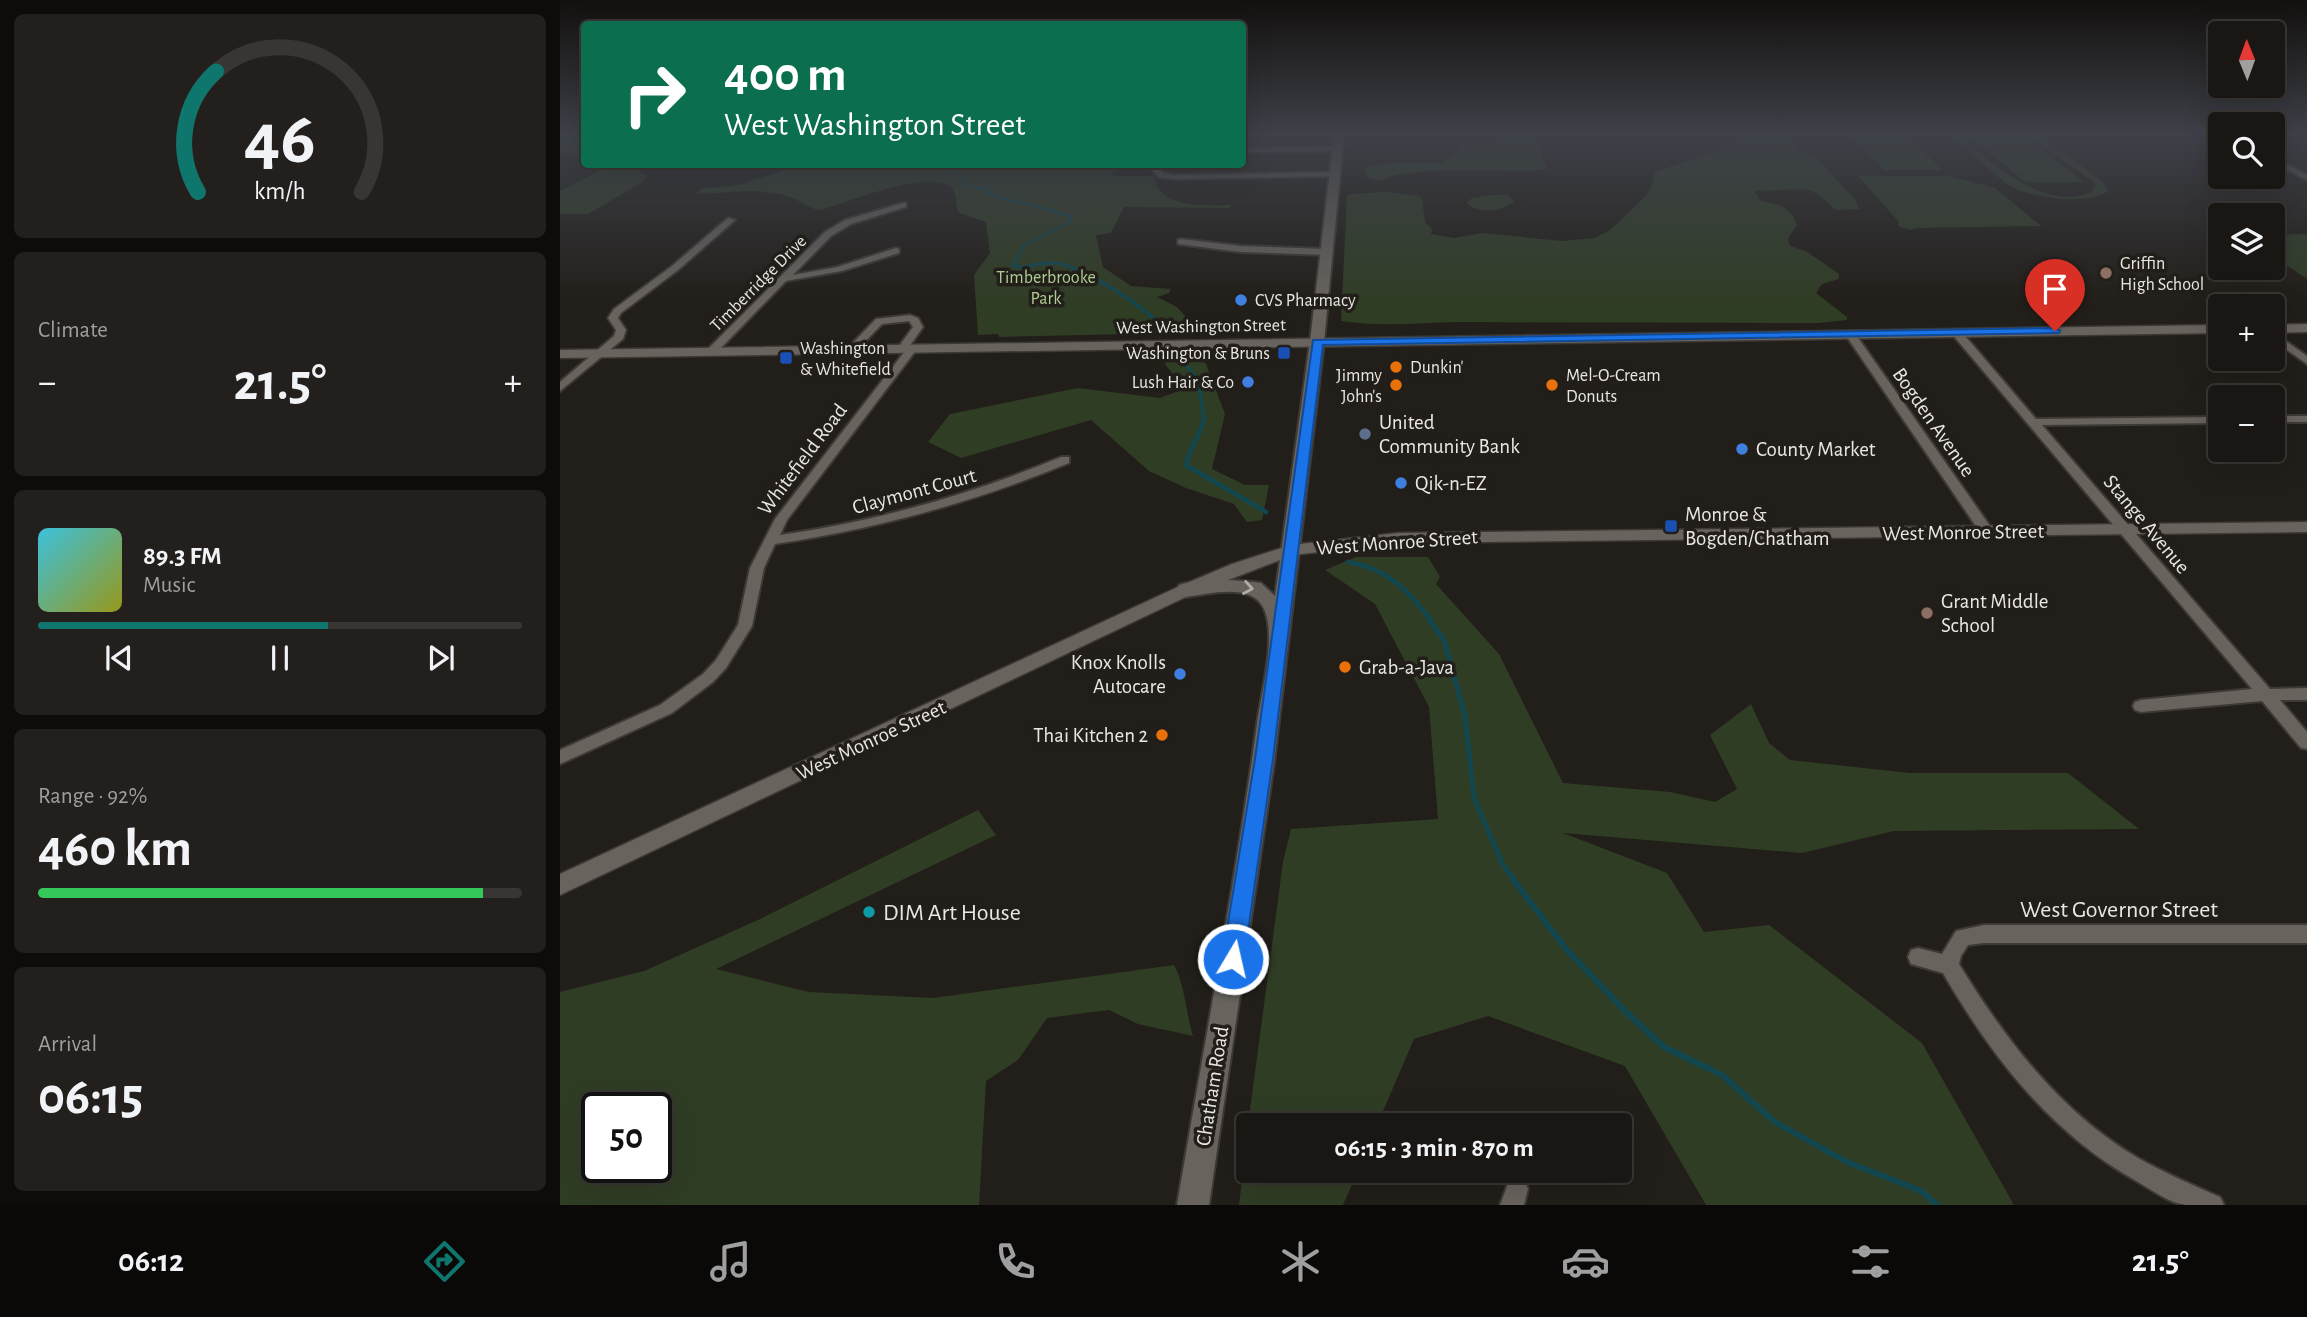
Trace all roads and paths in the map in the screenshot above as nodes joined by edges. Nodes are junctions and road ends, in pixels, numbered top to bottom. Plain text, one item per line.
1 (1333, 191) edge
2 (903, 205) dead end
3 (731, 220) dead end
4 (1181, 242) dead end
5 (1327, 249) junction
6 (896, 251) dead end
7 (784, 279) junction
8 (2307, 328) edge
9 (2208, 329) edge
10 (2285, 329) edge
11 (1956, 332) junction
12 (1850, 334) junction
13 (1317, 342) junction
14 (2285, 344) edge
15 (852, 349) junction
16 (907, 349) junction
17 (711, 352) junction
18 (602, 353) junction
19 (560, 354) edge
20 (2307, 361) edge
21 (560, 387) edge
22 (2285, 419) edge
23 (2307, 419) edge
24 (2208, 420) edge
25 (2034, 422) junction
26 (1065, 460) dead end
27 (2307, 527) edge
28 (2124, 530) junction
29 (1987, 532) junction
30 (769, 541) junction
31 (1291, 550) junction
32 (1186, 590) junction
33 (1280, 635) junction
34 (2307, 694) edge
35 (2264, 695) junction
36 (2141, 706) dead end
37 (2307, 743) edge
38 (560, 757) edge
39 (560, 885) edge
40 (2307, 934) edge
41 (1919, 957) dead end
42 (1949, 965) junction
43 (1193, 1205) edge
44 (2211, 1205) edge

1 - 5 main road
2 - 7 street, Timberridge Drive
3 - 18 street
4 - 5 street
5 - 13 main road
6 - 7 street
7 - 17 street, Timberridge Drive
8 - 10 street
9 - 11 street, West Washington Street
11 - 12 street, West Washington Street
11 - 25 street, Stange Avenue
12 - 13 street, West Washington Street
12 - 29 street, Bogden Avenue
13 - 16 street, West Washington Street
13 - 31 main road, Chatham Road
14 - 20 street
15 - 16 street, West Washington Street
15 - 16 street, Whitefield Road
15 - 17 street, West Washington Street
16 - 30 street, Whitefield Road
17 - 18 street, West Washington Street
18 - 19 street, West Washington Street
18 - 21 street
22 - 23 street
24 - 25 street
25 - 28 street, Stange Avenue
26 - 30 street, Claymont Court
27 - 28 street, West Monroe Street
28 - 29 street, West Monroe Street
28 - 35 street, Stange Avenue
29 - 31 street, West Monroe Street
30 - 38 street, Whitefield Road
31 - 32 street, West Monroe Street
31 - 33 main road, Chatham Road
32 -> 33 main road
32 - 39 street, West Monroe Street
33 - 43 main road, Chatham Road
34 - 35 street
35 - 36 street
35 - 37 street, Stange Avenue
40 - 42 street, West Governor Street
41 - 42 street
42 - 44 street

